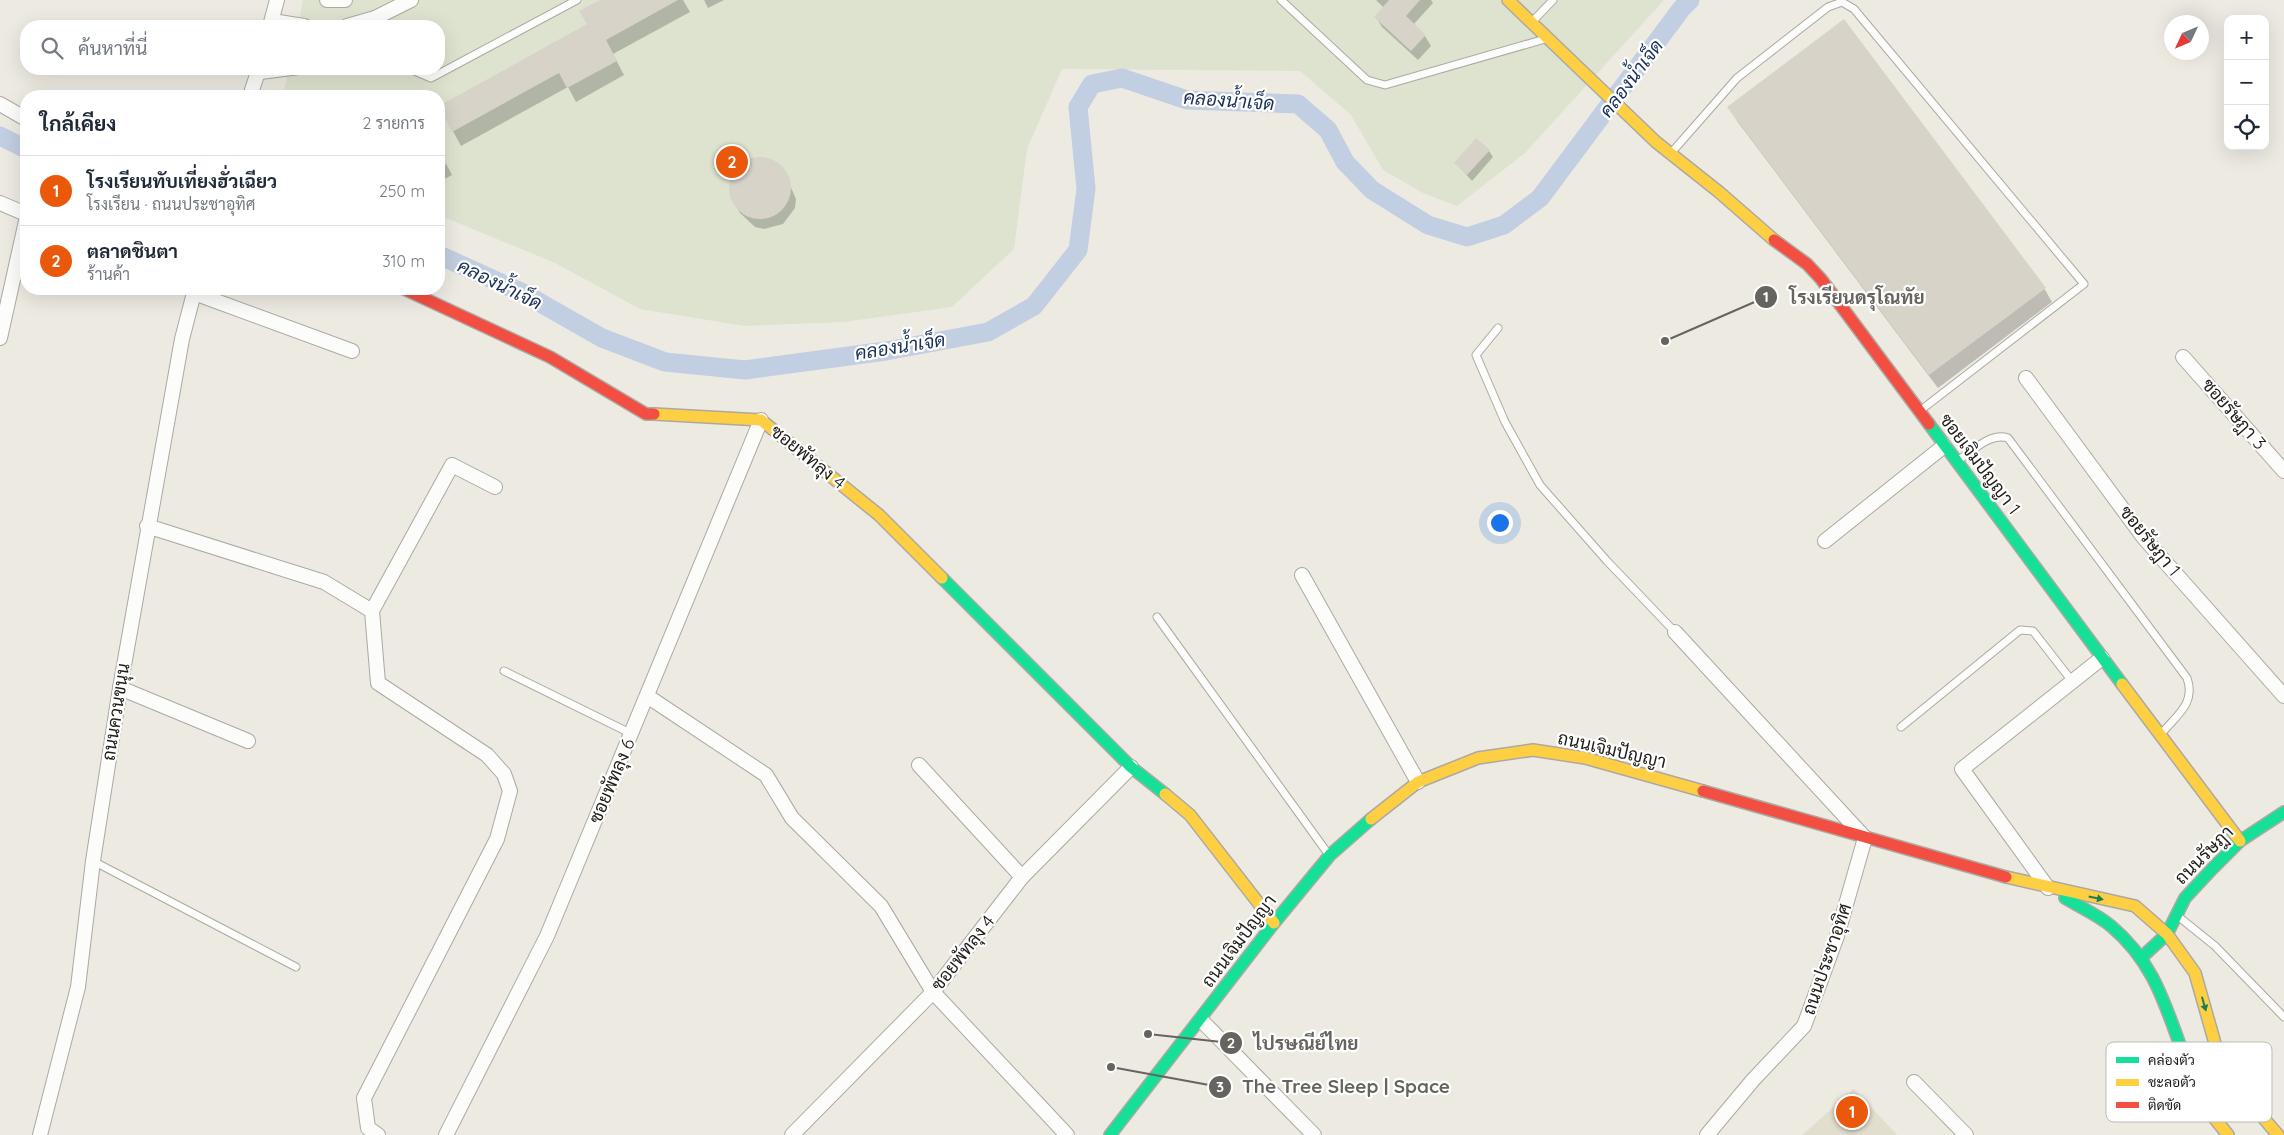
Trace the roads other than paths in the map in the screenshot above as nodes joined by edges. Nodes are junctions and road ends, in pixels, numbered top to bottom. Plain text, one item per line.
1 (277, 0) edge
2 (327, 0) edge
3 (344, 0) edge
4 (411, 0) edge
5 (577, 0) edge
6 (1281, 0) edge
7 (1508, 0) edge
8 (1553, 0) edge
9 (384, 6) edge
10 (272, 20) edge
11 (358, 20) edge
12 (1532, 22) junction
13 (1548, 39) junction
14 (445, 71) edge
15 (256, 75) edge
16 (424, 75) edge
17 (437, 75) edge
18 (252, 90) edge
19 (0, 104) edge
20 (20, 116) edge
21 (1670, 154) junction
22 (0, 203) edge
23 (20, 211) edge
24 (20, 248) edge
25 (193, 295) edge
26 (205, 295) edge
27 (417, 295) edge
28 (1498, 328) dead end
29 (0, 338) edge
30 (352, 351) dead end
31 (2183, 357) dead end
32 (2026, 378) dead end
33 (1918, 411) junction
34 (762, 420) junction
35 (1944, 446) junction
36 (1956, 462) junction
37 (2284, 471) edge
38 (496, 487) dead end
39 (148, 526) junction
40 (1825, 540) dead end
41 (1302, 575) dead end
42 (372, 611) junction
43 (1158, 617) dead end
44 (1675, 632) joint
45 (2102, 658) junction
46 (504, 671) dead end
47 (2072, 681) junction
48 (120, 688) junction
49 (647, 696) junction
50 (2284, 696) edge
51 (1901, 727) dead end
52 (632, 734) junction
53 (2160, 735) junction
54 (248, 741) dead end
55 (918, 765) dead end
56 (1131, 767) junction
57 (1418, 782) junction
58 (2284, 812) edge
59 (1865, 838) junction
60 (2240, 841) junction
61 (1330, 855) junction
62 (93, 861) junction
63 (1022, 877) junction
64 (2048, 888) junction
65 (2176, 915) junction
66 (1274, 923) junction
67 (2167, 934) junction
68 (2142, 957) junction
69 (296, 968) dead end
70 (934, 992) junction
71 (2284, 1016) edge
72 (1201, 1020) junction
73 (2178, 1042) edge
74 (2215, 1042) edge
75 (1914, 1082) dead end
76 (2218, 1122) edge
77 (2267, 1122) edge
78 (40, 1135) edge
79 (378, 1135) edge
80 (446, 1135) edge
81 (792, 1135) edge
82 (1067, 1135) edge
83 (1110, 1135) edge
84 (1314, 1135) edge
85 (1706, 1135) edge
86 (1966, 1135) edge
87 (2228, 1135) edge
88 (2278, 1135) edge

1 - 10 street
2 - 3 street
4 - 9 street
5 - 14 lane
6 - 13 lane
7 - 12 street, ซอยเจิมปัญญา 1
8 - 12 lane
9 - 11 street
12 - 13 street, ซอยเจิมปัญญา 1
13 - 21 street, ซอยเจิมปัญญา 1
15 - 18 street
16 - 17 lane
19 - 20 street
21 - 33 street, ซอยเจิมปัญญา 1
21 - 33 lane
22 - 23 street
24 - 29 street
25 - 39 street, ถนนควนขนุน
26 - 30 street
27 - 34 street, ซอยพัทลุง 4
28 - 44 lane
31 - 37 street, ซอยรัษฎา 3
32 - 50 street, ซอยรัษฎา 1
33 - 35 street, ซอยเจิมปัญญา 1
34 - 49 street, ซอยพัทลุง 6
34 - 56 street, ซอยพัทลุง 4
35 - 36 street, ซอยเจิมปัญญา 1
35 - 40 street
36 - 45 street, ซอยเจิมปัญญา 1
36 - 53 lane
38 - 42 street
39 - 42 street
39 - 48 street, ถนนควนขนุน
41 - 57 street
42 - 79 street
43 - 61 lane
44 - 59 street
45 - 47 street
45 - 53 street, ซอยเจิมปัญญา 1
46 - 52 lane
47 - 51 lane
47 - 64 street
48 - 54 street
48 - 62 street, ถนนควนขนุน
49 - 52 street, ซอยพัทลุง 6
49 - 70 street
52 - 80 street, ซอยพัทลุง 6
53 - 60 street, ซอยเจิมปัญญา 1
55 - 63 street
56 - 63 street, ซอยพัทลุง 4
56 - 66 street, ซอยพัทลุง 4
57 - 59 street, ถนนเจิมปัญญา
57 - 61 street, ถนนเจิมปัญญา
58 - 60 street, ถนนรัษฎา
59 - 64 street, ถนนเจิมปัญญา
59 - 85 street, ถนนประชาอุทิศ
60 - 65 street, ถนนรัษฎา
61 - 66 street, ถนนเจิมปัญญา
62 - 69 lane
62 - 78 street, ถนนควนขนุน
63 - 70 street, ซอยพัทลุง 4
64 -> 67 street
64 - 68 street
65 - 67 street, ถนนรัษฎา
65 - 71 lane
66 - 72 street, ถนนเจิมปัญญา
67 - 68 street, ถนนรัษฎา
67 -> 74 street
68 - 73 street
70 - 81 street, ซอยพัทลุง 4
70 - 82 street
72 - 83 street, ถนนเจิมปัญญา
72 - 84 street
75 - 86 street
76 - 87 street
77 -> 88 street

